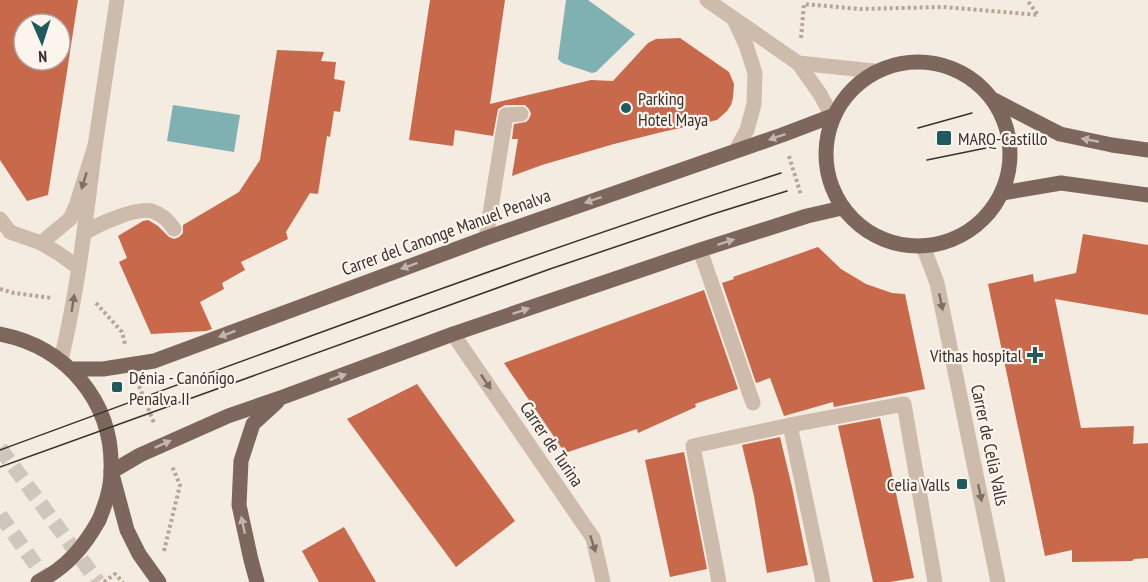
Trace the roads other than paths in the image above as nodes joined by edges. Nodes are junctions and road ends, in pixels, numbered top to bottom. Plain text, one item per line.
1 (117, 0) edge
2 (707, 0) edge
3 (734, 19) junction
4 (798, 63) junction
5 (874, 71) junction
6 (994, 100) junction
7 (521, 114) dead end
8 (832, 116) junction
9 (95, 146) junction
10 (736, 150) junction
11 (1148, 150) edge
12 (1002, 193) junction
13 (1148, 195) edge
14 (842, 208) junction
15 (0, 219) edge
16 (174, 229) dead end
17 (84, 233) junction
18 (486, 238) junction
19 (41, 243) junction
20 (922, 246) junction
21 (700, 250) junction
22 (79, 268) junction
23 (0, 334) edge
24 (453, 334) junction
25 (66, 365) junction
26 (283, 397) junction
27 (753, 403) dead end
28 (790, 425) junction
29 (111, 472) junction
30 (158, 581) edge
31 (38, 582) edge
32 (257, 582) edge
33 (603, 582) edge
34 (719, 582) edge
35 (823, 582) edge
36 (935, 582) edge
37 (998, 582) edge

1 - 9 street
2 - 3 street
3 - 4 street
3 - 10 street
4 - 5 street
4 - 8 street
5 - 6 main road
5 - 8 main road
11 -> 6 main road
6 - 12 main road
7 - 18 street
8 -> 10 main road, Carrer del Canonge Manuel Penalva
8 - 14 main road
9 - 17 street
9 -> 19 street
10 -> 18 main road, Carrer del Canonge Manuel Penalva
12 - 13 main road
12 - 20 main road
14 - 20 main road
21 -> 14 main road
15 - 19 street
16 - 17 street
17 - 22 street
18 -> 25 main road, Carrer del Canonge Manuel Penalva
19 - 22 street
20 -> 37 street, Carrer de Celia Valls
24 -> 21 main road
21 - 27 street
25 -> 22 street
23 - 25 main road
26 -> 24 main road
24 -> 33 street, Carrer de Turina
25 - 29 main road
29 -> 26 main road
32 -> 26 main road
28 - 34 street
28 - 35 street
28 - 36 street
29 - 30 main road
29 - 31 main road, bridge

